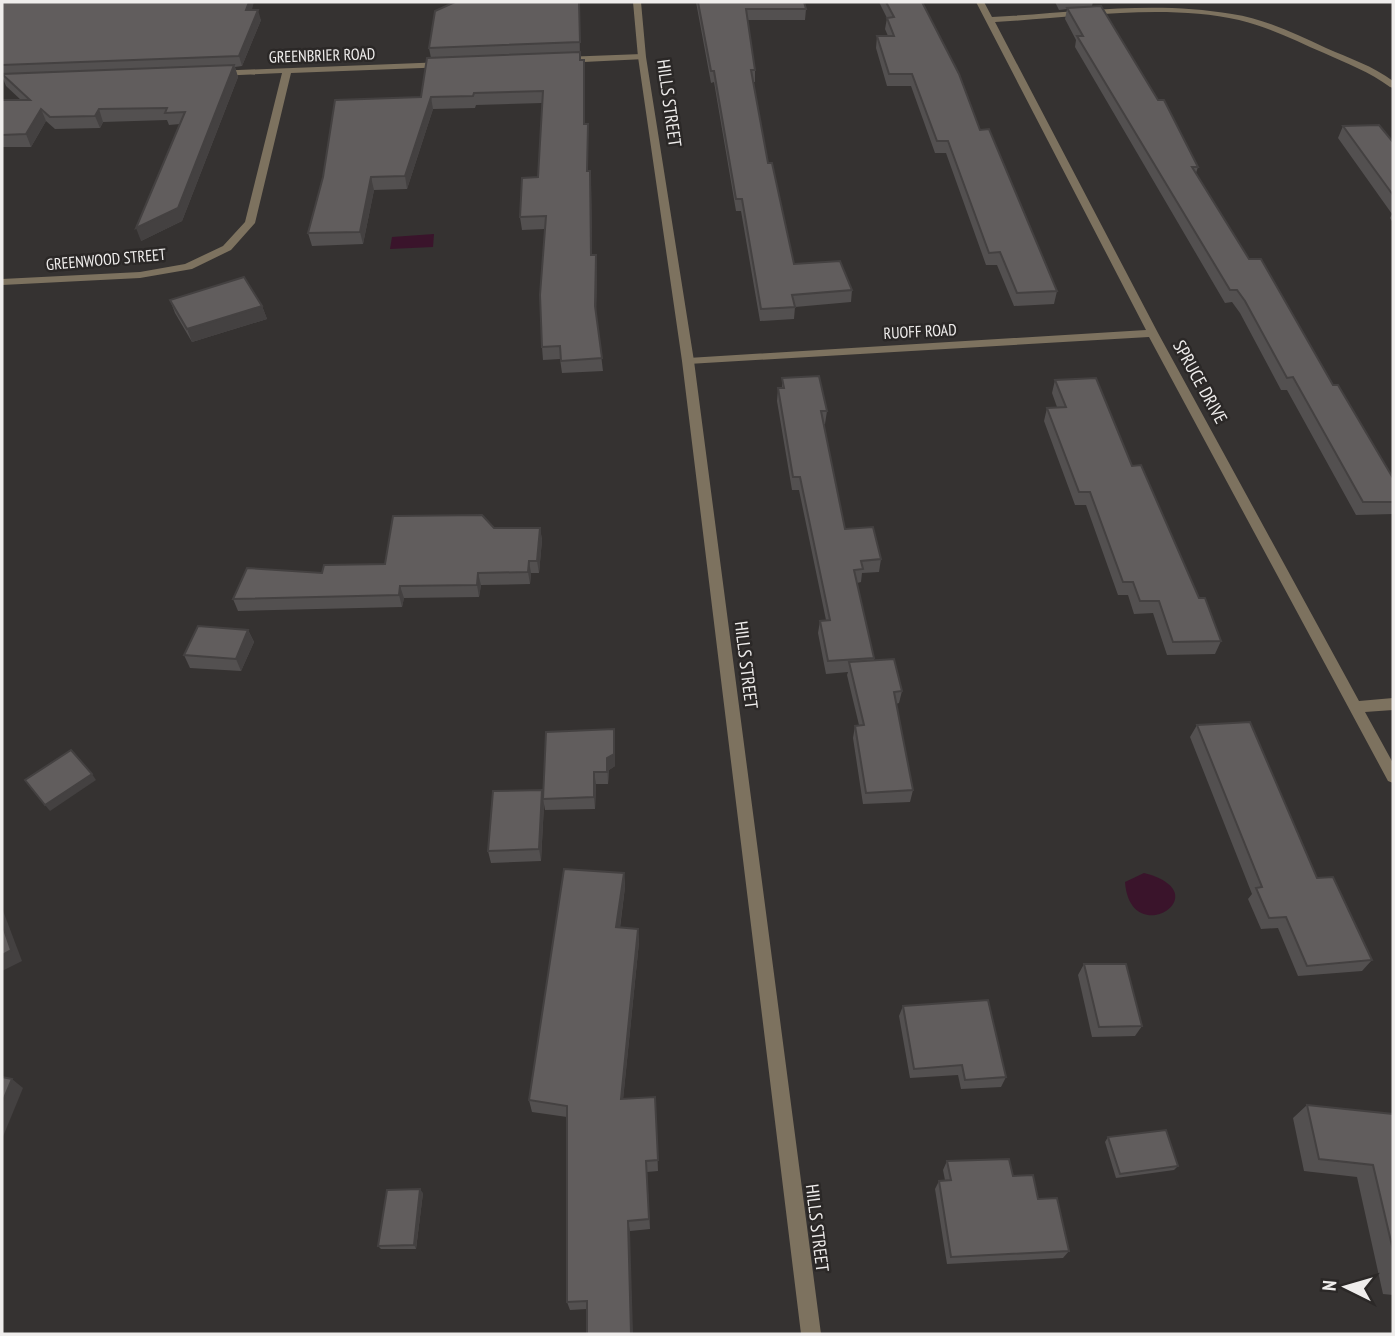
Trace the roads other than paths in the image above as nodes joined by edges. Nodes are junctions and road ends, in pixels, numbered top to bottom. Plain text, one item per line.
1 (637, 2) edge
2 (980, 2) edge
3 (990, 20) junction
4 (642, 57) junction
5 (554, 61) edge
6 (459, 64) edge
7 (287, 71) junction
8 (205, 74) edge
9 (1393, 85) edge
10 (2, 282) edge
11 (1153, 333) junction
12 (688, 360) junction
13 (1393, 704) edge
14 (1357, 707) junction
15 (1393, 777) edge
16 (811, 1334) edge

1 - 4 street, HILLS STREET
2 - 3 street, SPRUCE DRIVE
3 - 9 street
3 - 11 street, SPRUCE DRIVE
4 - 5 street
4 - 12 street, HILLS STREET
6 - 7 street, GREENBRIER ROAD
7 - 8 street, GREENBRIER ROAD
7 - 10 street, GREENWOOD STREET
11 - 12 street, RUOFF ROAD
11 - 14 street, SPRUCE DRIVE
12 - 16 street, HILLS STREET
13 - 14 street
14 - 15 street, SPRUCE DRIVE

